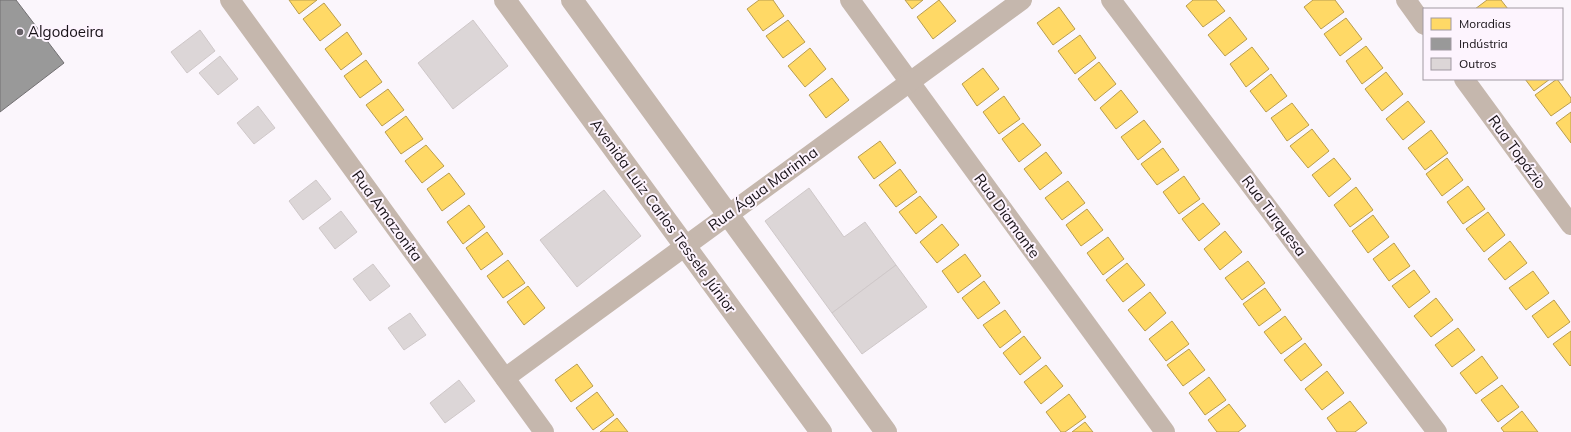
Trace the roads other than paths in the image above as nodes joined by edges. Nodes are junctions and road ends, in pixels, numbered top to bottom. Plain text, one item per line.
1 (230, 0) edge
2 (505, 0) edge
3 (572, 0) edge
4 (850, 0) edge
5 (1022, 0) edge
6 (1111, 0) edge
7 (1406, 0) edge
8 (1423, 24) edge
9 (1465, 80) edge
10 (910, 82) junction
11 (728, 214) junction
12 (1571, 225) edge
13 (686, 245) junction
14 (504, 378) junction
15 (544, 432) edge
16 (821, 432) edge
17 (886, 432) edge
18 (1165, 432) edge
19 (1437, 432) edge

1 - 14 street, Rua Amazonita
2 - 13 street, Avenida Luiz Carlos Tessele Júnior
3 - 11 street
4 - 10 street, Rua Diamante
5 - 10 street, Rua Água Marinha
6 - 19 street, Rua Turquesa
7 - 8 street
9 - 12 street, Rua Topázio
10 - 11 street, Rua Água Marinha
10 - 18 street, Rua Diamante
11 - 13 street, Rua Água Marinha
11 - 17 street
13 - 14 street, Rua Água Marinha
13 - 16 street, Avenida Luiz Carlos Tessele Júnior
14 - 15 street, Rua Amazonita

